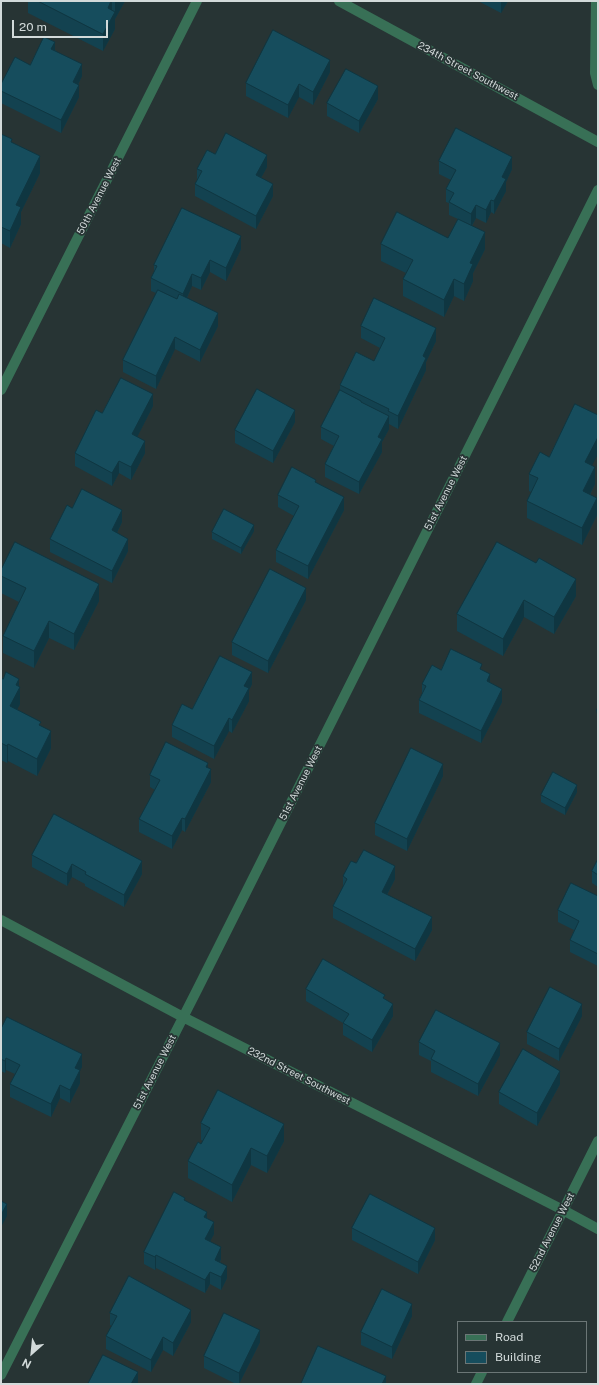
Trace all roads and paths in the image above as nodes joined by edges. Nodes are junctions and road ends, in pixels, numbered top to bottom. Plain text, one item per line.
1 (197, 1) edge
2 (339, 1) edge
3 (596, 1) edge
4 (598, 85) edge
5 (598, 142) edge
6 (598, 190) edge
7 (1, 390) edge
8 (1, 920) edge
9 (183, 1017) junction
10 (598, 1141) edge
11 (563, 1210) junction
12 (598, 1229) edge
13 (508, 1321) edge
14 (482, 1373) edge
15 (1, 1375) edge
16 (476, 1384) edge

1 - 7 street, 50th Avenue West
2 - 5 street, 234th Street Southwest
3 - 4 street
6 - 9 street, 51st Avenue West
8 - 9 street, 232nd Street Southwest
9 - 11 street, 232nd Street Southwest
9 - 15 street, 51st Avenue West
10 - 11 street, 52nd Avenue West
11 - 12 street, 232nd Street Southwest
11 - 13 street, 52nd Avenue West
14 - 16 street

